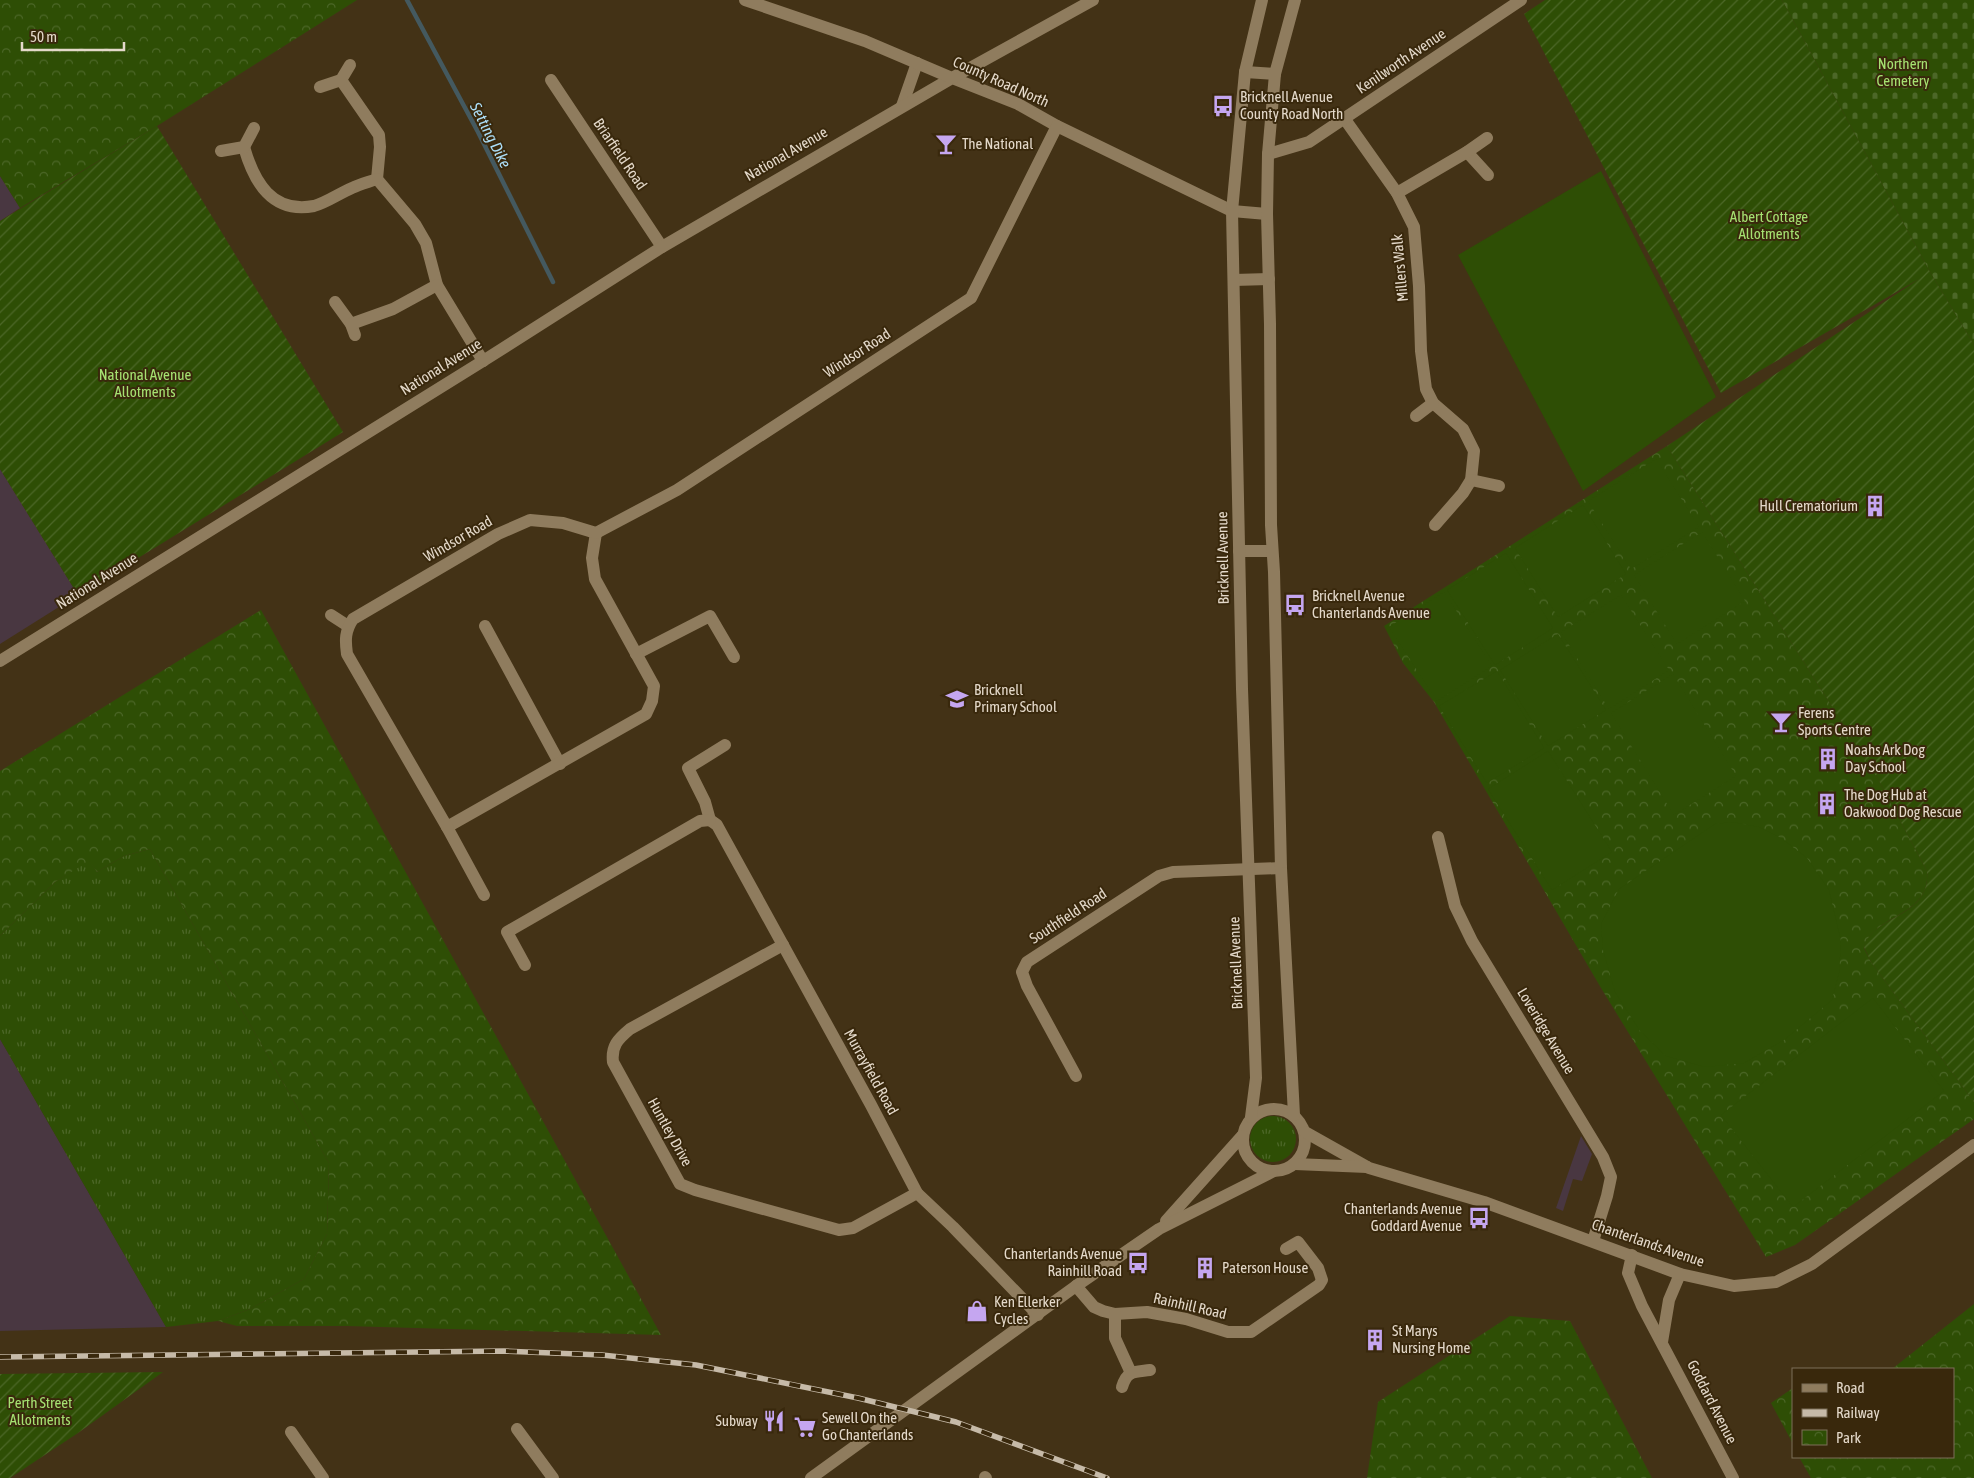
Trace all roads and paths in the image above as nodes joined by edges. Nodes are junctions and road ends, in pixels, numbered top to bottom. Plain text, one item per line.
1 (745, 0) edge
2 (1093, 0) edge
3 (1262, 0) edge
4 (1295, 0) edge
5 (1521, 0) edge
6 (917, 63) junction
7 (350, 65) dead end
8 (1245, 72) junction
9 (1276, 74) junction
10 (952, 78) junction
11 (340, 80) junction
12 (551, 80) dead end
13 (320, 87) dead end
14 (902, 106) junction
15 (1344, 118) junction
16 (1057, 126) junction
17 (254, 128) dead end
18 (1487, 138) dead end
19 (244, 146) junction
20 (221, 152) dead end
21 (1467, 152) junction
22 (1268, 154) junction
23 (1488, 176) dead end
24 (377, 179) junction
25 (1397, 193) junction
26 (1232, 211) junction
27 (1267, 214) junction
28 (662, 247) junction
29 (1269, 279) junction
30 (1234, 280) junction
31 (437, 285) junction
32 (335, 302) dead end
33 (483, 361) junction
34 (1433, 403) junction
35 (1416, 416) dead end
36 (1472, 480) junction
37 (1499, 486) dead end
38 (1435, 525) dead end
39 (596, 533) junction
40 (1239, 551) junction
41 (1272, 551) junction
42 (331, 615) dead end
43 (348, 626) junction
44 (485, 626) dead end
45 (636, 654) junction
46 (734, 657) dead end
47 (0, 661) edge
48 (725, 745) dead end
49 (560, 764) junction
50 (710, 820) junction
51 (447, 827) junction
52 (1438, 837) dead end
53 (1281, 868) junction
54 (1248, 869) junction
55 (484, 895) dead end
56 (783, 946) junction
57 (525, 965) dead end
58 (1076, 1076) dead end
59 (1294, 1115) junction
60 (1251, 1117) junction
61 (1305, 1132) junction
62 (1242, 1136) junction
63 (1974, 1145) edge
64 (1295, 1164) junction
65 (1369, 1168) junction
66 (1272, 1172) junction
67 (917, 1193) junction
68 (1159, 1229) junction
69 (1593, 1242) junction
70 (1286, 1250) dead end
71 (1632, 1255) junction
72 (1680, 1274) junction
73 (1076, 1286) junction
74 (1115, 1314) junction
75 (1038, 1315) junction
76 (1662, 1342) junction
77 (1150, 1370) dead end
78 (1131, 1373) junction
79 (1122, 1387) dead end
80 (517, 1429) dead end
81 (290, 1432) dead end
82 (323, 1478) edge
83 (553, 1478) edge
84 (811, 1478) edge
85 (1733, 1478) edge

1 - 6 street, County Road North
2 - 10 street, National Avenue
3 - 8 street, Bricknell Avenue
4 - 9 street
5 - 15 street, Kenilworth Avenue
6 - 10 street, County Road North
6 - 14 street
7 - 11 street
8 - 9 street
8 - 26 street, Bricknell Avenue
9 - 22 street
10 - 14 street, National Avenue
10 - 16 street, County Road North
11 - 13 street
11 - 24 street
12 - 28 street, Briarfield Road
14 - 28 street, National Avenue
15 - 22 street, Kenilworth Avenue
15 - 25 street, Millers Walk
16 - 26 street, County Road North
16 - 39 street, Windsor Road
17 - 19 street
18 - 21 street
19 - 20 street
19 - 24 street
21 - 23 street
21 - 25 street
22 - 27 street
24 - 31 street
25 - 34 street, Millers Walk
26 - 27 street, County Road North
26 - 30 street, Bricknell Avenue
27 - 29 street
28 - 33 street, National Avenue
29 - 30 street
29 - 41 street
30 - 40 street, Bricknell Avenue
31 - 32 street
31 - 33 street
33 - 47 street, National Avenue
34 - 35 street
34 - 36 street, Millers Walk
36 - 37 street
36 - 38 street
39 - 43 street, Windsor Road
39 - 45 street
40 - 41 street
40 - 54 street, Bricknell Avenue
41 - 53 street
42 - 43 street
43 - 51 street
44 - 49 street
45 - 46 street
45 - 49 street
48 - 50 street, Murrayfield Road
49 - 51 street
50 - 56 street, Murrayfield Road
50 - 57 street
51 - 55 street
52 - 69 street, Loveridge Avenue
53 - 54 street, Southfield Road
53 - 59 street
54 - 58 street, Southfield Road
54 - 60 street, Bricknell Avenue
56 - 67 street, Murrayfield Road
56 - 67 street, Huntley Drive
59 - 60 street
59 - 61 street
60 - 62 street
61 - 64 street
61 - 65 street, Chanterlands Avenue
62 - 66 street
62 - 68 street
63 - 72 street, Chanterlands Avenue
64 - 65 street, Chanterlands Avenue
64 - 66 street
65 - 69 street, Chanterlands Avenue
66 - 68 street
67 - 75 street, Murrayfield Road
68 - 73 street
69 - 71 street, Chanterlands Avenue
70 - 74 street, Rainhill Road
71 - 72 street, Chanterlands Avenue
71 - 76 street, Goddard Avenue
72 - 76 street
73 - 74 street, Rainhill Road
73 - 75 street
74 - 78 street
75 - 84 street
76 - 85 street, Goddard Avenue
77 - 78 street
78 - 79 street
80 - 83 street
81 - 82 street

